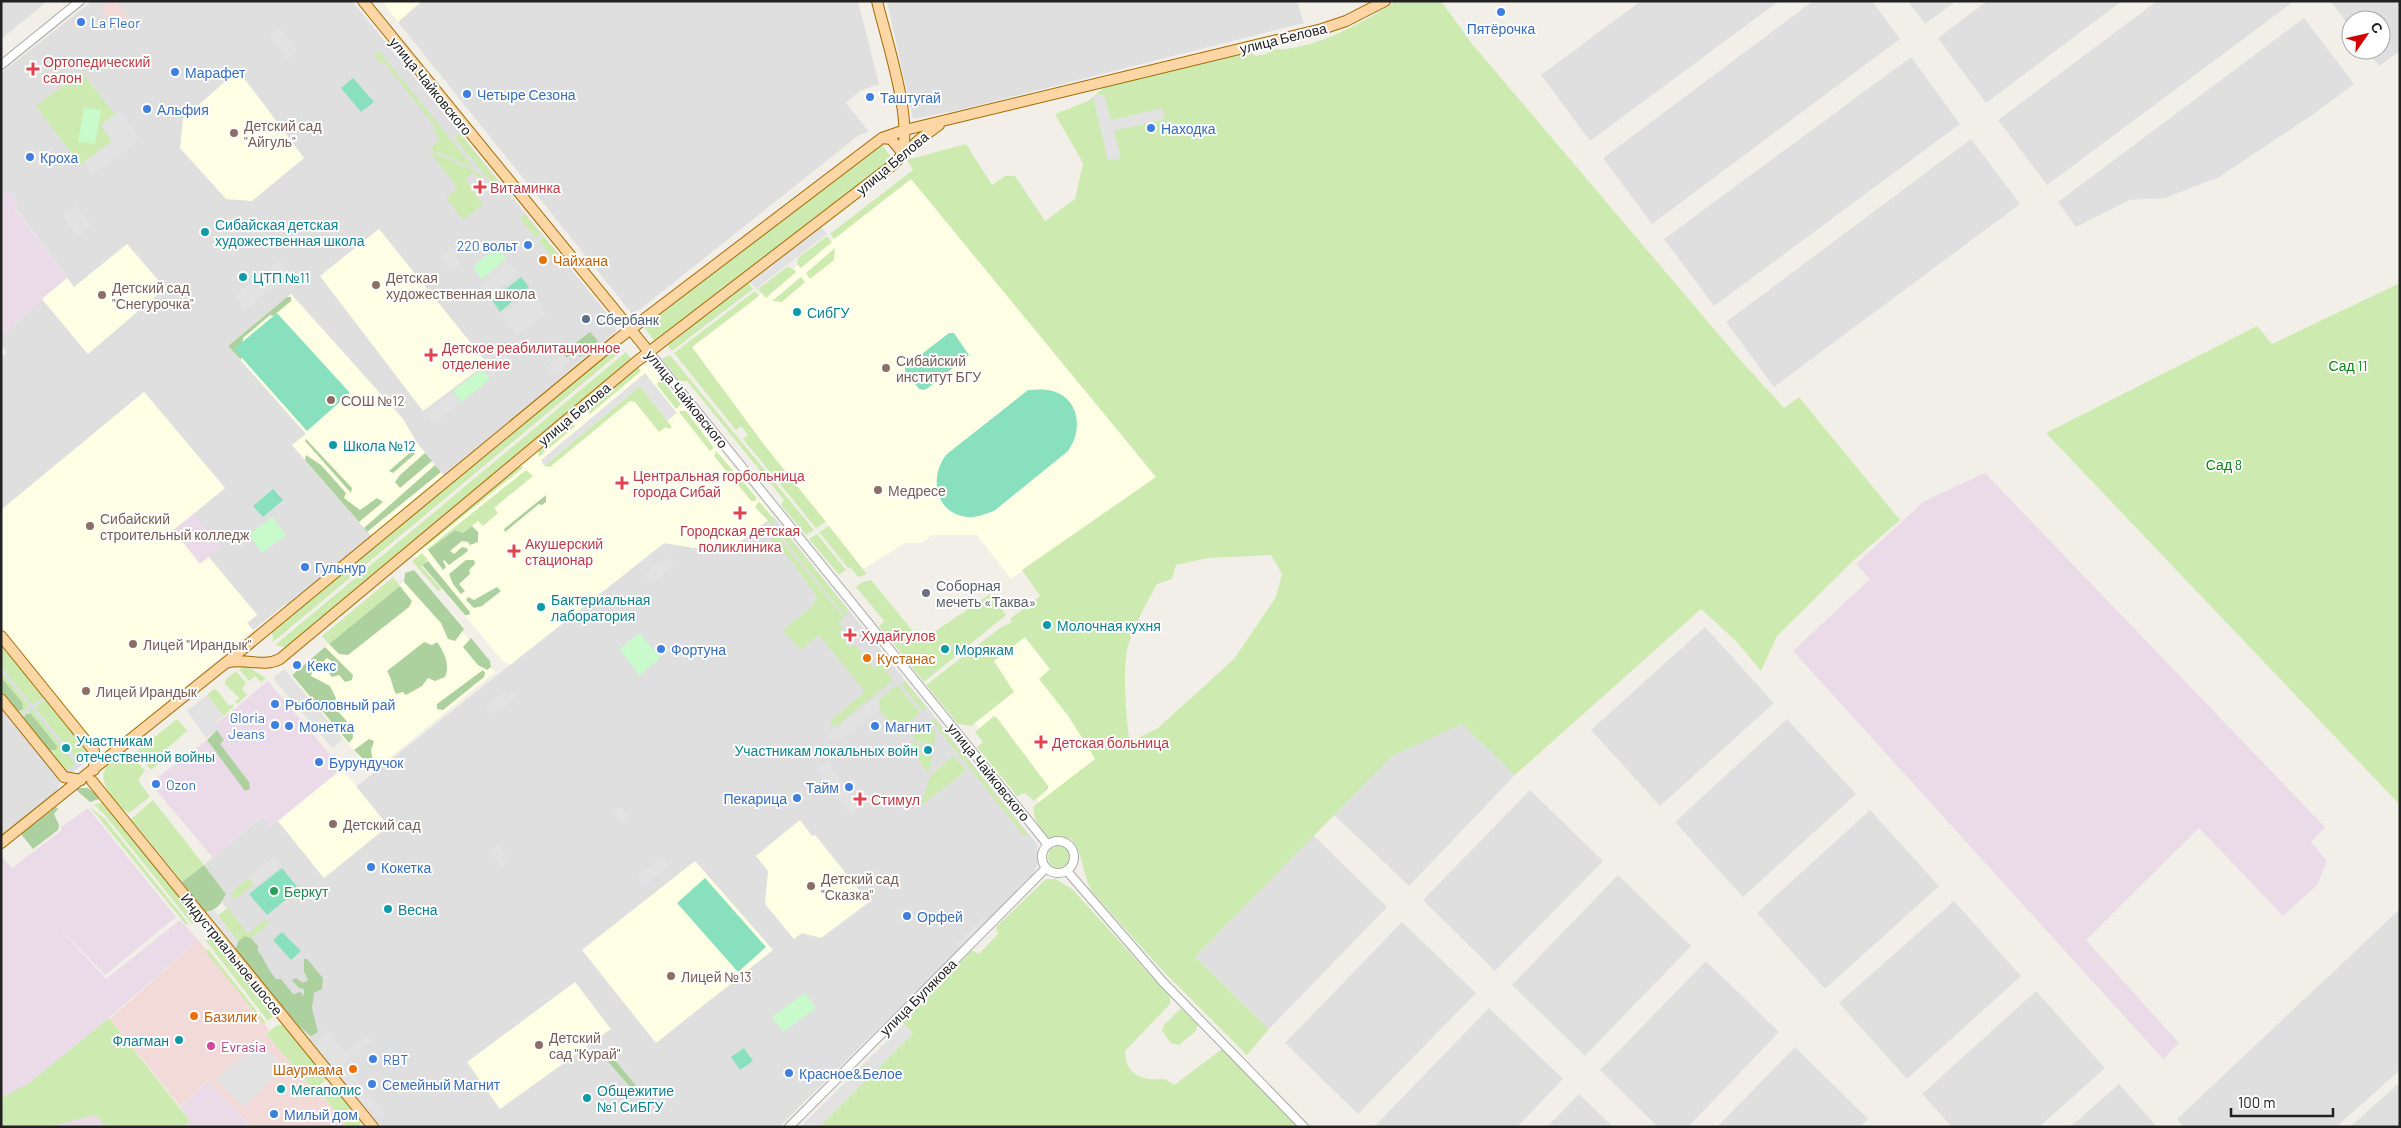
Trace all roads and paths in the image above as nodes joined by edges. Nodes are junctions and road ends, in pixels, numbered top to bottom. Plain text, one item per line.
1 (80, 1) edge
2 (363, 1) edge
3 (877, 1) edge
4 (1385, 1) edge
5 (1, 65) edge
6 (901, 103) junction
7 (944, 122) junction
8 (905, 130) junction
9 (882, 138) junction
10 (900, 156) junction
11 (630, 329) junction
12 (649, 352) junction
13 (1, 636) edge
14 (251, 641) junction
15 (238, 653) junction
16 (251, 653) junction
17 (260, 662) junction
18 (223, 665) junction
19 (1, 699) edge
20 (94, 751) junction
21 (110, 755) junction
22 (94, 767) junction
23 (64, 777) junction
24 (78, 780) junction
25 (92, 781) junction
26 (66, 790) junction
27 (1, 843) edge
28 (1048, 845) junction
29 (1046, 868) junction
30 (1067, 871) junction
31 (373, 1127) edge
32 (788, 1127) edge
33 (1304, 1127) edge

1 - 5 street
2 - 11 main road, улица Чайковского
3 - 6 main road
4 - 7 main road, улица Белова
6 - 8 main road
6 - 9 main road
7 - 8 main road, улица Белова
7 - 10 main road, улица Белова
8 - 9 main road, улица Белова
8 - 10 main road
9 - 10 main road
9 - 11 main road, улица Белова
10 - 12 main road, улица Белова
11 - 12 main road, улица Чайковского
11 - 14 main road, улица Белова
12 - 17 main road, улица Белова
12 - 28 street, улица Чайковского
13 - 20 main road
14 - 15 main road, улица Белова
14 - 16 main road
15 - 16 main road
15 - 18 main road, улица Белова
16 - 17 main road
17 - 18 main road, улица Белова
18 - 21 main road, улица Белова
19 - 23 main road
20 - 21 main road
20 - 22 main road
21 - 22 main road, улица Белова
22 - 24 main road, улица Белова
22 - 25 main road
23 - 24 main road
23 - 26 main road
24 - 25 main road
24 - 26 main road
25 - 31 main road, Индустриальное шоссе
26 - 27 main road
28 - 29 street
28 - 30 street
29 - 30 street
29 - 32 street, улица Булякова
30 - 33 street

